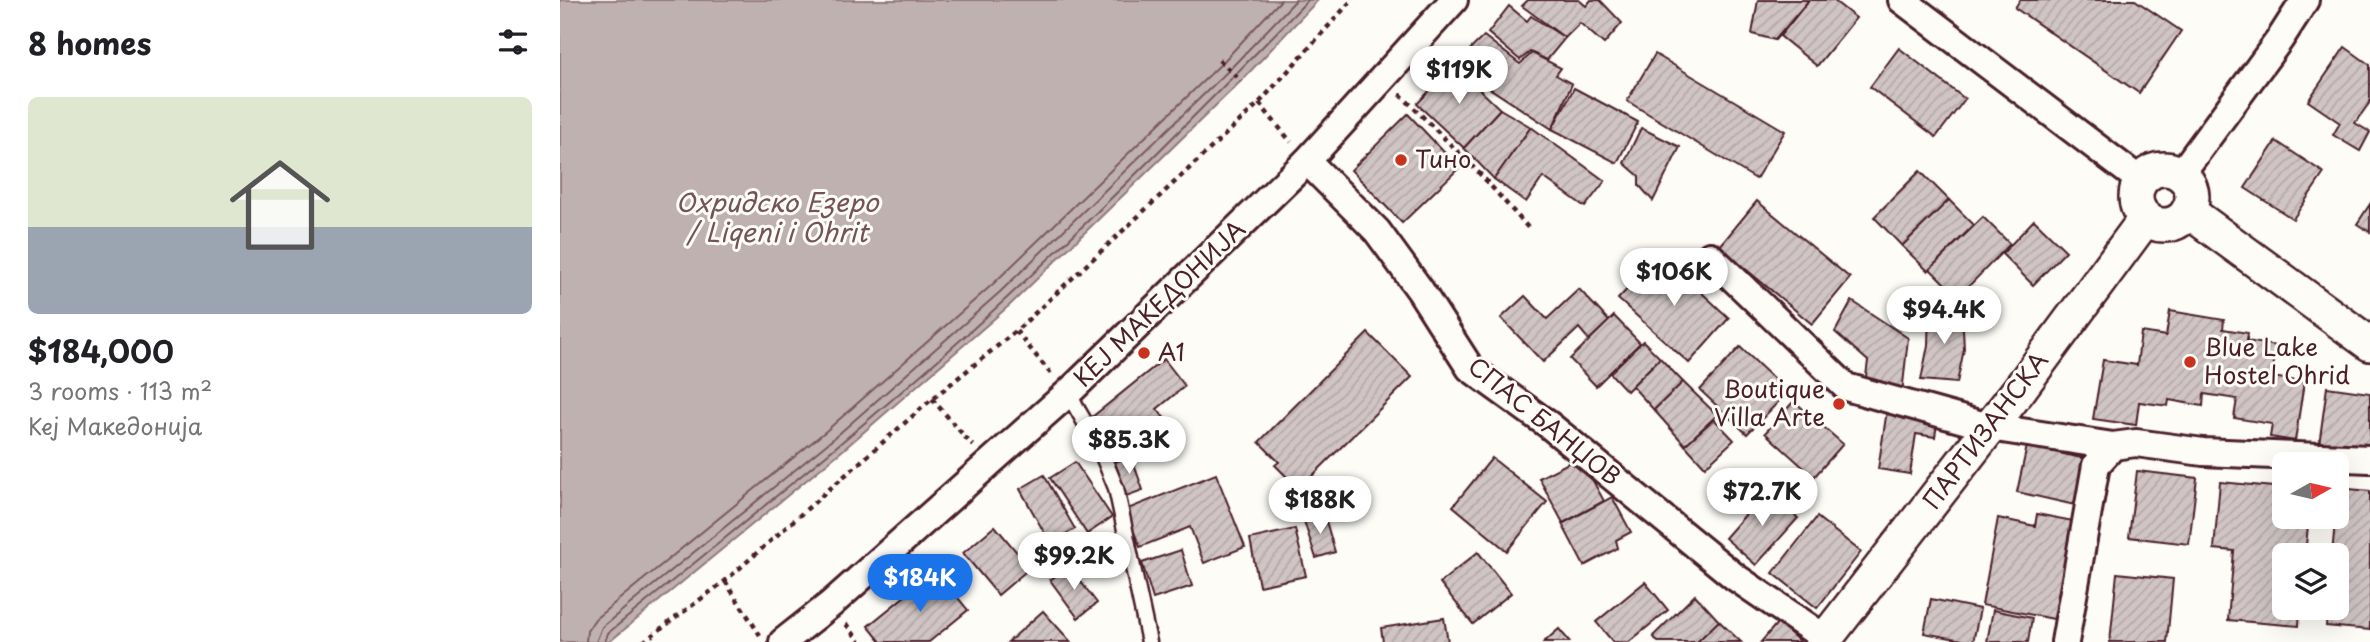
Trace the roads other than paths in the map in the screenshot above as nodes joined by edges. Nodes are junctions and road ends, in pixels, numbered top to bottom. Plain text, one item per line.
1 (1454, 0) edge
2 (1902, 0) edge
3 (2305, 0) edge
4 (1307, 161) junction
5 (2180, 175) junction
6 (2141, 181) junction
7 (2188, 211) junction
8 (2146, 218) junction
9 (1710, 257) dead end
10 (2370, 344) edge
11 (1068, 393) junction
12 (1989, 427) junction
13 (2112, 446) junction
14 (2370, 459) edge
15 (1832, 641) edge
16 (783, 642) edge
17 (1149, 642) edge
18 (2065, 642) edge

1 - 4 street, КЕЈ МАКЕДОНИЈА
2 - 6 street
3 - 5 street
4 - 11 street, КЕЈ МАКЕДОНИЈА
4 - 15 street, СПАС БАНЏОВ
5 - 6 street
5 - 7 street
6 - 8 street
7 - 8 street
7 - 10 street
8 - 12 street, ПАРТИЗАНСКА
9 - 12 street
11 - 16 street, КЕЈ МАКЕДОНИЈА
11 - 17 lane
12 - 13 street
12 - 15 street, ПАРТИЗАНСКА
13 - 14 street
13 - 18 street

